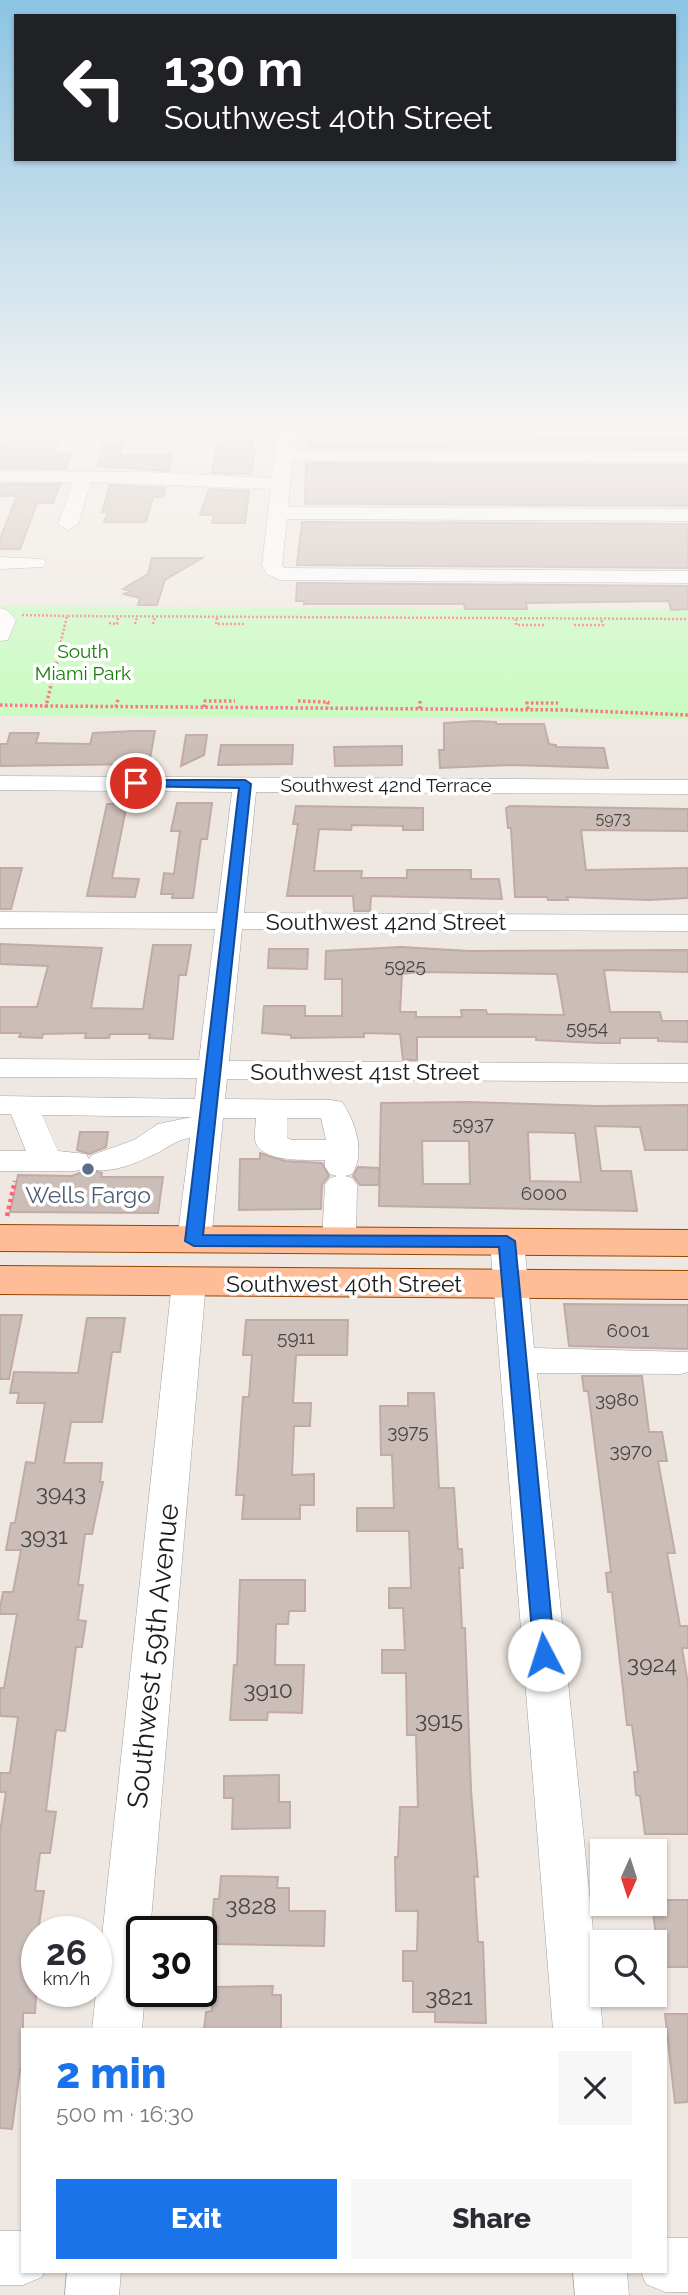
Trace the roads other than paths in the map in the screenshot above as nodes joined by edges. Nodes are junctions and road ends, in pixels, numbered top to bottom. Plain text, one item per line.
1 (275, 536) edge
2 (0, 563) edge
3 (36, 563) dead end
4 (688, 577) edge
5 (9, 615) edge
6 (0, 635) edge
7 (0, 783) edge
8 (245, 784) junction
9 (688, 786) edge
10 (0, 920) edge
11 (230, 921) junction
12 (688, 923) edge
13 (0, 1068) edge
14 (212, 1069) junction
15 (688, 1073) edge
16 (12, 1105) edge
17 (272, 1109) junction
18 (207, 1117) junction
19 (48, 1163) edge
20 (341, 1168) junction
21 (3, 1231) edge
22 (194, 1241) junction
23 (256, 1241) junction
24 (339, 1241) junction
25 (507, 1241) junction
26 (688, 1244) edge
27 (0, 1280) edge
28 (189, 1282) junction
29 (511, 1283) junction
30 (688, 1285) edge
31 (517, 1360) junction
32 (681, 1362) dead end
33 (117, 2028) edge
34 (578, 2028) edge
35 (0, 2258) edge
36 (21, 2258) edge
37 (667, 2265) edge
38 (688, 2265) edge
39 (94, 2273) edge
40 (600, 2273) edge
41 (92, 2295) edge
42 (603, 2295) edge

1 - 4 street
2 - 3 street
5 - 6 street
7 - 8 street, Southwest 42nd Terrace
8 - 9 street, Southwest 42nd Terrace
8 - 11 street
10 - 11 street, Southwest 42nd Street
11 - 12 street, Southwest 42nd Street
11 - 14 street
13 - 14 street, Southwest 41st Street
14 - 15 street, Southwest 41st Street
14 - 18 street
16 - 18 street
16 - 19 street
17 - 18 street
17 - 20 street
17 - 20 street
18 - 19 street
18 - 22 street
20 - 24 street
21 - 22 main road, Southwest 40th Street
22 - 23 main road, Southwest 40th Street
23 - 24 main road, Southwest 40th Street
23 - 28 main road
24 - 25 main road, Southwest 40th Street
25 - 26 main road, Southwest 40th Street
25 - 29 street
27 - 28 main road, Southwest 40th Street
28 - 29 main road, Southwest 40th Street
28 - 33 street, Southwest 59th Avenue
29 - 30 main road, Southwest 40th Street
29 - 31 street
31 - 32 street
31 - 34 street
35 - 36 street
37 - 38 street
39 - 41 street
40 - 42 street

